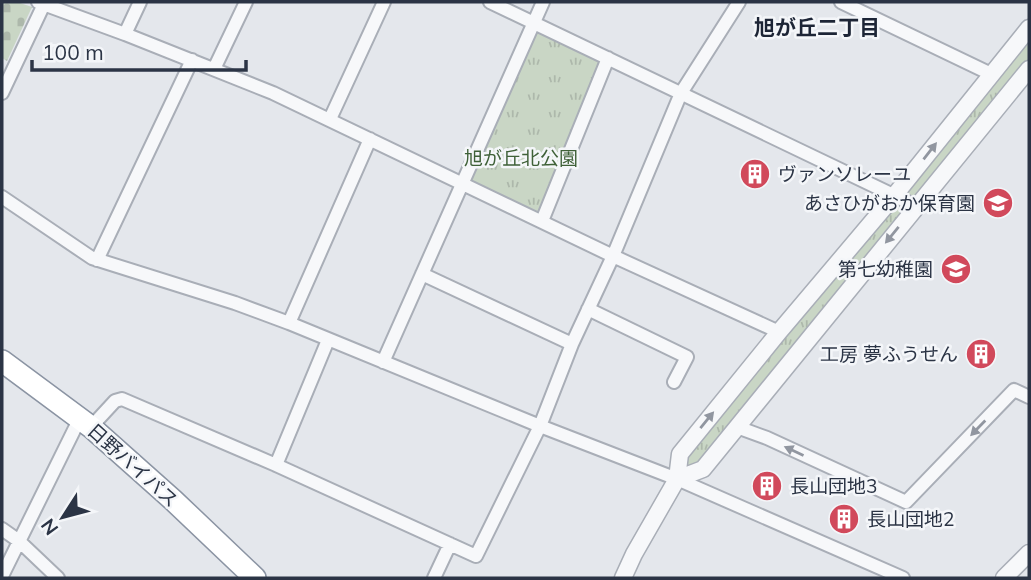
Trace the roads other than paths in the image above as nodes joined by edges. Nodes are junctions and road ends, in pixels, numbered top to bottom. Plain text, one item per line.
1 (42, 2) edge
2 (140, 2) edge
3 (246, 2) edge
4 (384, 2) edge
5 (489, 2) edge
6 (543, 2) edge
7 (739, 2) edge
8 (841, 2) edge
9 (534, 23) junction
10 (1029, 28) edge
11 (125, 34) junction
12 (608, 58) junction
13 (192, 60) junction
14 (214, 69) junction
15 (1029, 69) edge
16 (991, 74) junction
17 (2, 93) edge
18 (681, 93) junction
19 (330, 119) junction
20 (370, 139) junction
21 (462, 184) junction
22 (894, 196) junction
23 (2, 197) edge
24 (916, 206) junction
25 (542, 221) junction
26 (613, 256) junction
27 (97, 260) junction
28 (422, 274) junction
29 (588, 309) junction
30 (289, 323) junction
31 (779, 332) junction
32 (328, 340) junction
33 (572, 344) junction
34 (2, 361) edge
35 (383, 362) junction
36 (674, 382) dead end
37 (1029, 397) edge
38 (85, 423) junction
39 (540, 426) junction
40 (737, 427) junction
41 (276, 465) junction
42 (677, 479) junction
43 (2, 529) edge
44 (19, 541) junction
45 (450, 544) junction
46 (1029, 553) edge
47 (2, 576) edge
48 (58, 578) edge
49 (255, 578) edge
50 (434, 578) edge
51 (623, 578) edge
52 (903, 578) edge
53 (1004, 578) edge

1 - 11 street
1 - 17 street
2 - 11 street
3 - 14 street
4 - 19 street
5 - 9 street
6 - 9 street
7 - 18 street
8 - 16 street
9 - 12 street
9 - 21 street
10 - 16 street
11 - 13 street
12 - 18 street
12 - 25 street
13 - 14 street
13 - 27 street
14 - 19 street
15 - 24 street
22 -> 16 street
18 - 22 street
18 - 26 street
19 - 20 street
20 - 21 street
20 - 30 street
21 - 25 street
21 - 28 street
22 - 24 street
22 - 31 street
23 - 27 street
24 -> 40 street
25 - 26 street
26 - 29 street
26 - 31 street
27 - 30 street
28 - 33 street
28 - 35 street
29 - 33 street
29 - 36 street
30 - 32 street
42 -> 31 street
32 - 35 street
32 - 41 street
33 - 39 street
34 - 38 highway, 日野バイパス
35 - 39 street
37 -> 40 street
38 - 41 street
38 - 44 street
38 - 49 highway, 日野バイパス
39 - 42 street
39 - 45 street
40 - 42 street
41 - 45 street
42 - 51 street
42 - 52 street
43 - 44 street
44 - 47 street
44 - 48 street
45 - 50 street
46 - 53 street

